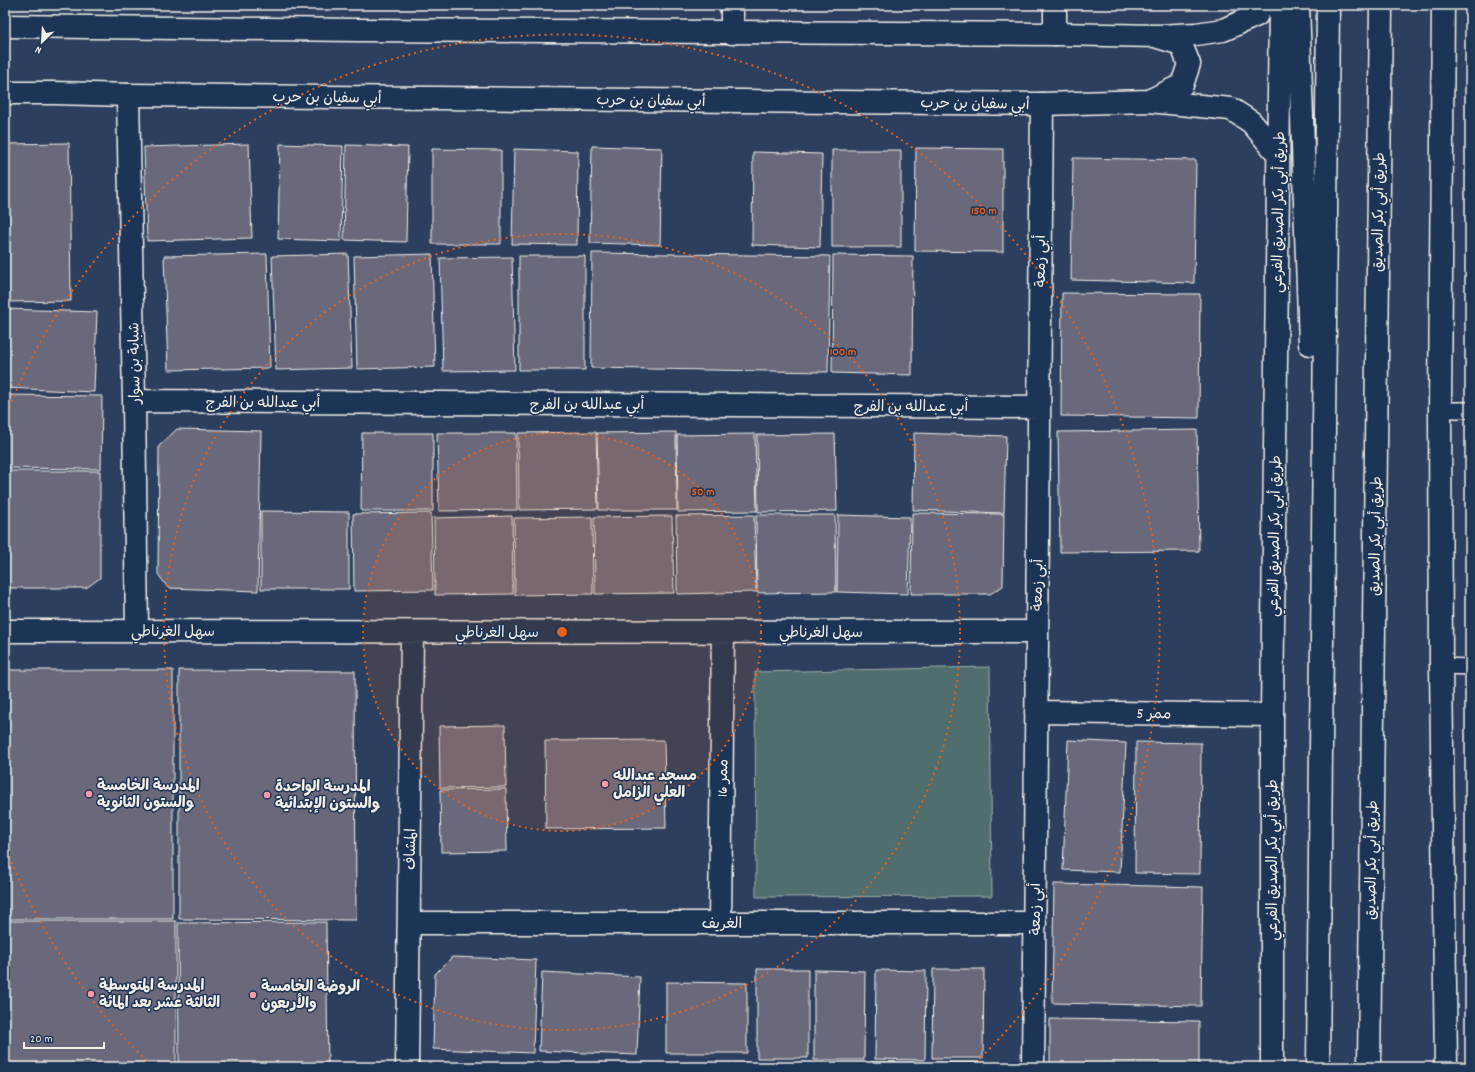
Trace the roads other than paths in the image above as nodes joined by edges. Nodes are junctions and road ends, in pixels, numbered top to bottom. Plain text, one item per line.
1 (732, 5) edge
2 (1054, 5) edge
3 (1262, 5) edge
4 (1280, 5) edge
5 (1298, 5) edge
6 (1328, 5) edge
7 (1381, 5) edge
8 (1443, 5) edge
9 (5, 26) edge
10 (732, 33) junction
11 (1055, 34) junction
12 (1158, 36) junction
13 (5, 93) edge
14 (128, 95) junction
15 (1149, 101) junction
16 (1042, 104) junction
17 (1278, 154) junction
18 (134, 401) junction
19 (1039, 407) junction
20 (1440, 410) junction
21 (1470, 410) edge
22 (5, 631) edge
23 (137, 631) junction
24 (412, 632) junction
25 (723, 632) junction
26 (1037, 632) junction
27 (1321, 651) junction
28 (1441, 666) junction
29 (1470, 667) edge
30 (1036, 712) junction
31 (1272, 715) junction
32 (720, 923) junction
33 (1035, 923) junction
34 (409, 924) junction
35 (407, 1067) edge
36 (1033, 1067) edge
37 (1272, 1067) edge
38 (1318, 1067) edge
39 (1369, 1067) edge
40 (1446, 1067) edge

1 - 10 street
2 - 11 street
3 - 12 street
4 - 17 street, طريق أبي بكر الصديق الفرعي
5 - 27 street
6 - 27 street
7 - 39 street, طريق أبي بكر الصديق
8 - 20 street
9 - 10 street
10 - 11 street
11 - 12 street
12 - 15 street
13 - 14 street, أبي سفيان بن حرب
14 - 16 street, أبي سفيان بن حرب
14 - 18 street, شبابة بن سوار
15 - 16 street, أبي سفيان بن حرب
15 - 17 street, أبي سفيان بن حرب
16 - 19 street, أبي زمعة
17 - 31 street, طريق أبي بكر الصديق الفرعي
18 - 19 street, أبي عبدالله بن الفرج
18 - 23 street, شبابة بن سوار
19 - 26 street, أبي زمعة
20 - 21 lane
20 - 28 street
22 - 23 street, سهل الغرناطي
23 - 24 street, سهل الغرناطي
24 - 25 street, سهل الغرناطي
24 - 34 street, المشاف
25 - 26 street, سهل الغرناطي
25 - 32 street, ممر 16
26 - 30 street, أبي زمعة
27 - 38 street
28 - 29 lane
28 - 40 street
30 - 31 street, ممر 5
30 - 33 street, أبي زمعة
31 - 37 street, طريق أبي بكر الصديق الفرعي
32 - 33 street, الغريف
32 - 34 street, الغريف
33 - 36 street, أبي زمعة
34 - 35 street, المشاف

